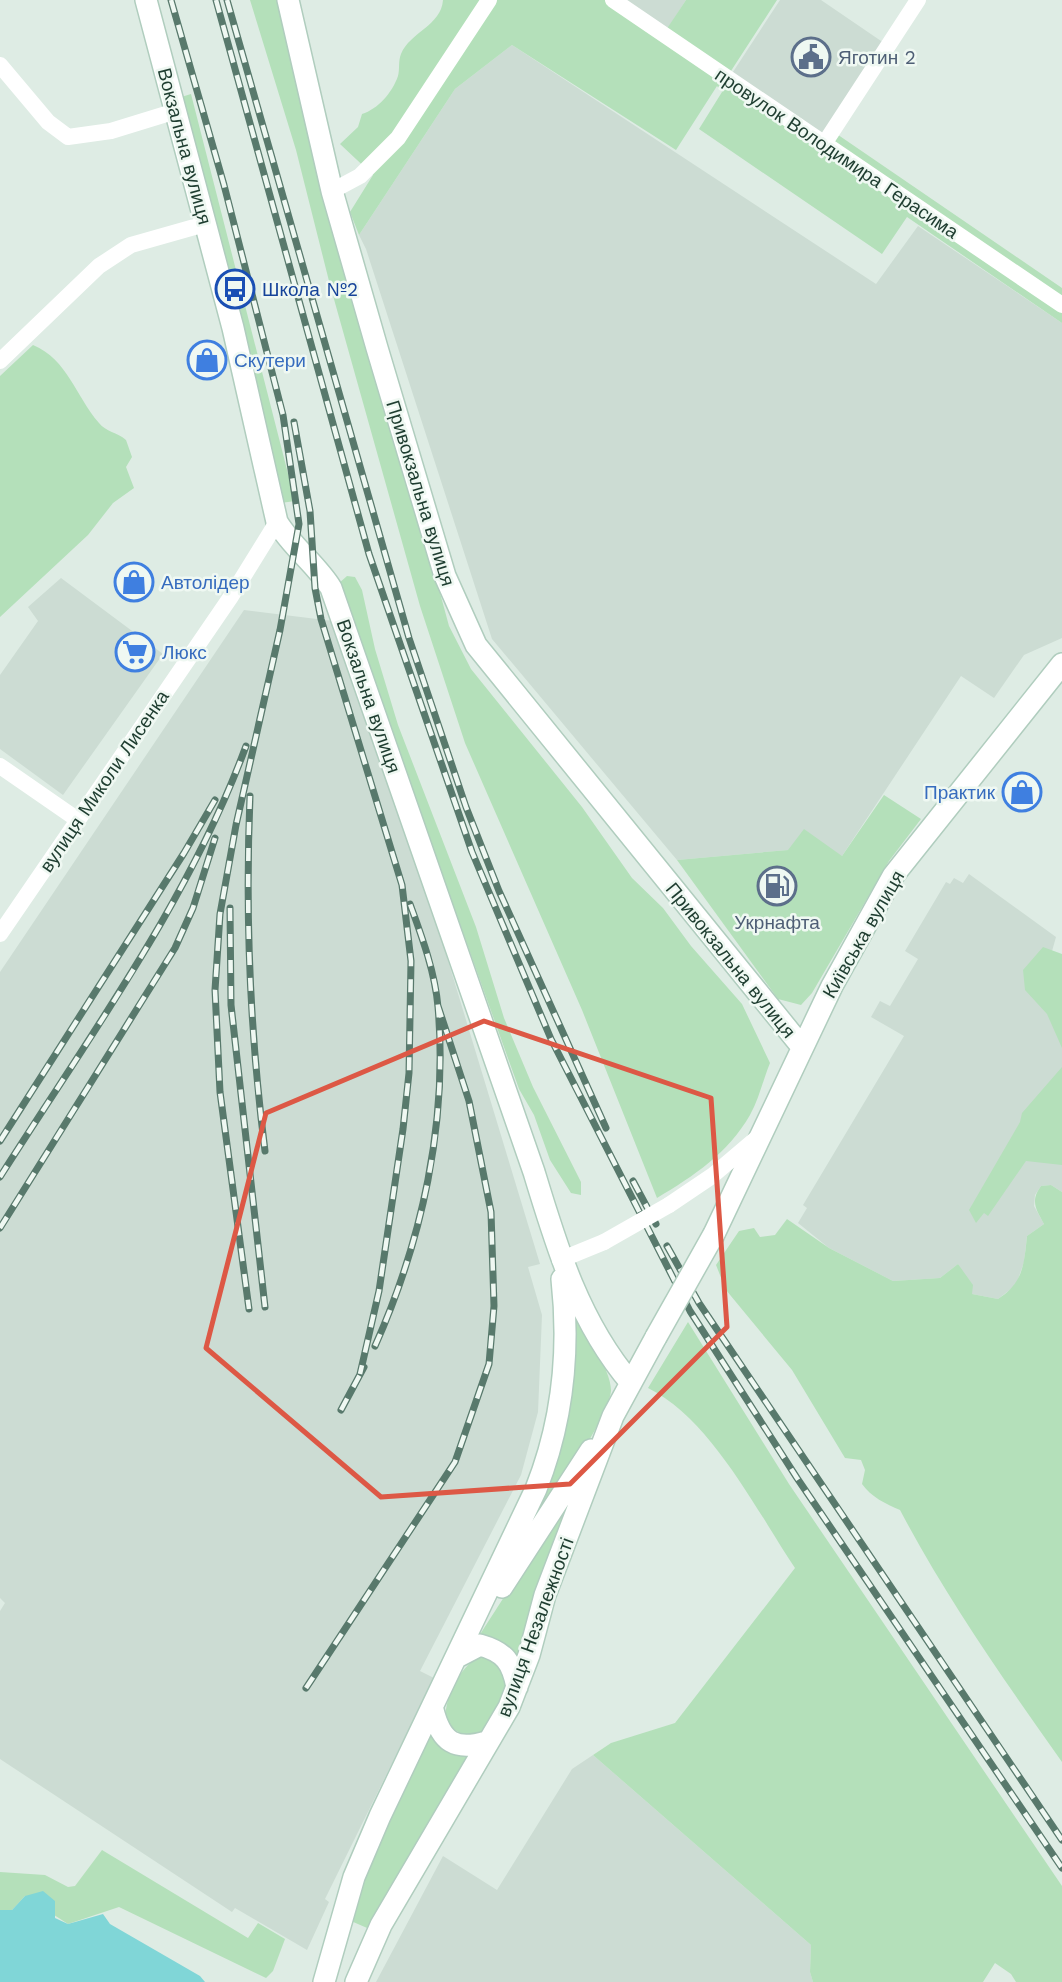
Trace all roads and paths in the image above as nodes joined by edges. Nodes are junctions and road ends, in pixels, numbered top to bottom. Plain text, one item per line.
1 (146, 0) edge
2 (288, 0) edge
3 (489, 0) edge
4 (613, 0) edge
5 (918, 0) edge
6 (0, 65) edge
7 (176, 111) junction
8 (824, 144) junction
9 (332, 191) junction
10 (205, 224) junction
11 (1062, 305) edge
12 (0, 361) edge
13 (277, 522) junction
14 (1062, 664) edge
15 (0, 766) edge
16 (78, 820) junction
17 (0, 934) edge
18 (802, 1047) junction
19 (765, 1131) junction
20 (560, 1260) junction
21 (656, 1337) joint
22 (631, 1384) junction
23 (613, 1416) junction
24 (457, 1657) junction
25 (517, 1687) junction
26 (433, 1710) junction
27 (486, 1742) junction
28 (324, 1982) edge
29 (356, 1982) edge

1 - 7 street, Вокзальна вулиця
2 - 9 street, Привокзальна вулиця
3 - 9 street
4 - 8 street, провулок Володимира Герасима
5 - 8 street
6 - 7 street
7 - 10 street, Вокзальна вулиця
8 - 11 street, провулок Володимира Герасима
9 - 18 street, Привокзальна вулиця
10 - 12 street
10 - 13 street, Вокзальна вулиця
13 - 16 street, вулиця Миколи Лисенка
13 - 20 street, Вокзальна вулиця
14 - 18 street, Київська вулиця
15 - 16 street
16 - 17 street, вулиця Миколи Лисенка
18 - 19 street, Київська вулиця
19 - 20 street, bridge
19 - 21 street, Київська вулиця, bridge
20 - 22 street, Вокзальна вулиця
20 - 24 street
21 - 22 street, вулиця Незалежності
22 - 23 street, вулиця Незалежності
23 - 24 street
23 - 25 street, вулиця Незалежності
24 - 25 street
24 - 26 street
25 - 27 street, вулиця Незалежності
26 - 27 street
26 - 28 street
27 - 29 street, вулиця Незалежності

